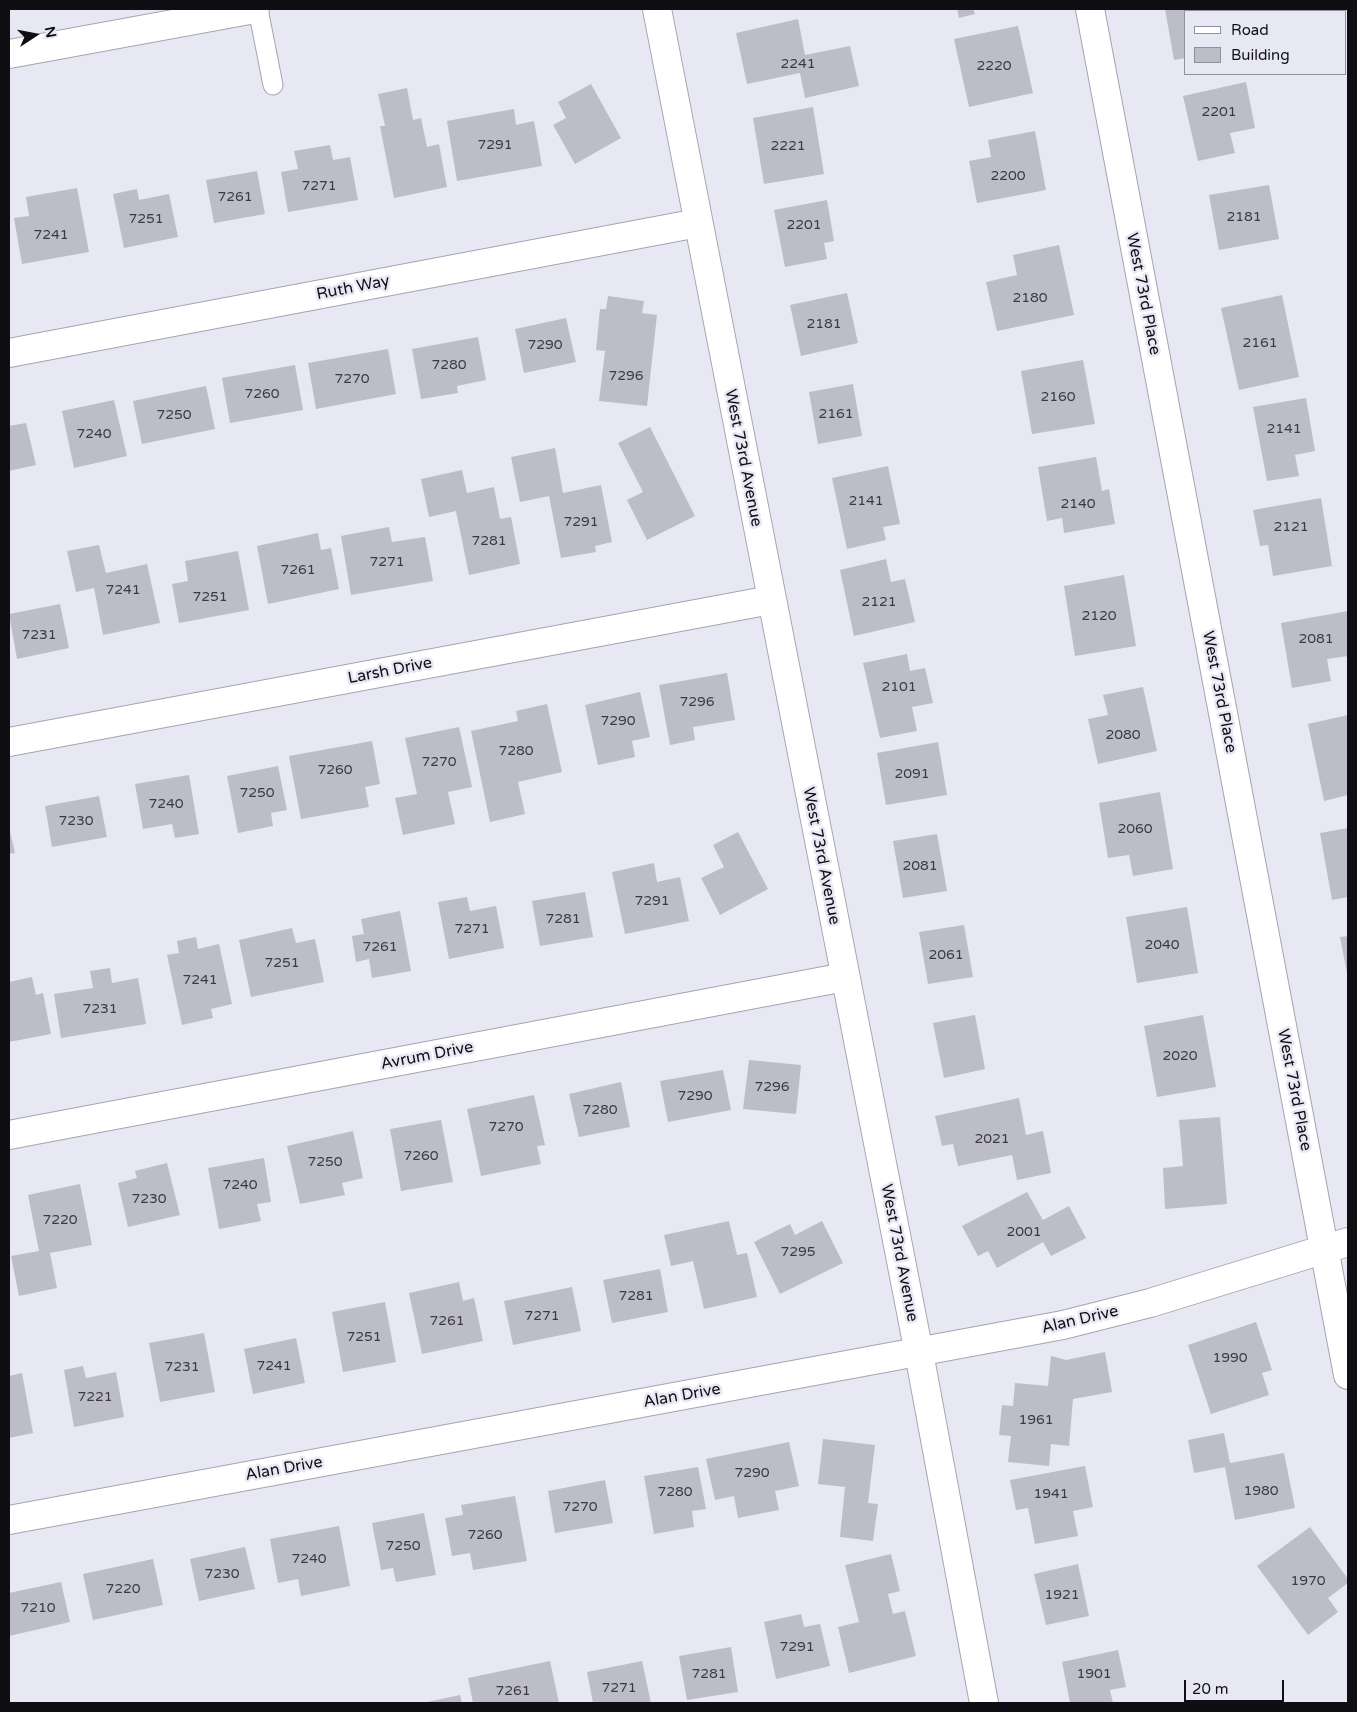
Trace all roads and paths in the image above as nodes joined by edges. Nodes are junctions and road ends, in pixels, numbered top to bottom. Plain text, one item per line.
1 (256, 9) edge
2 (657, 9) edge
3 (1090, 9) edge
4 (9, 54) edge
5 (273, 85) dead end
6 (698, 223) junction
7 (9, 353) edge
8 (771, 600) junction
9 (9, 742) edge
10 (844, 977) junction
11 (9, 1135) edge
12 (1336, 1245) edge
13 (919, 1353) junction
14 (1348, 1375) edge
15 (9, 1520) edge
16 (984, 1703) edge

1 - 4 street
1 - 5 lane
2 - 6 street, West 73rd Avenue
3 - 12 street, West 73rd Place
6 - 7 street, Ruth Way
6 - 8 street, West 73rd Avenue
8 - 9 street, Larsh Drive
8 - 10 street, West 73rd Avenue
10 - 11 street, Avrum Drive
10 - 13 street, West 73rd Avenue
12 - 13 street, Alan Drive
12 - 14 street, West 73rd Place
13 - 15 street, Alan Drive
13 - 16 street, West 73rd Avenue

